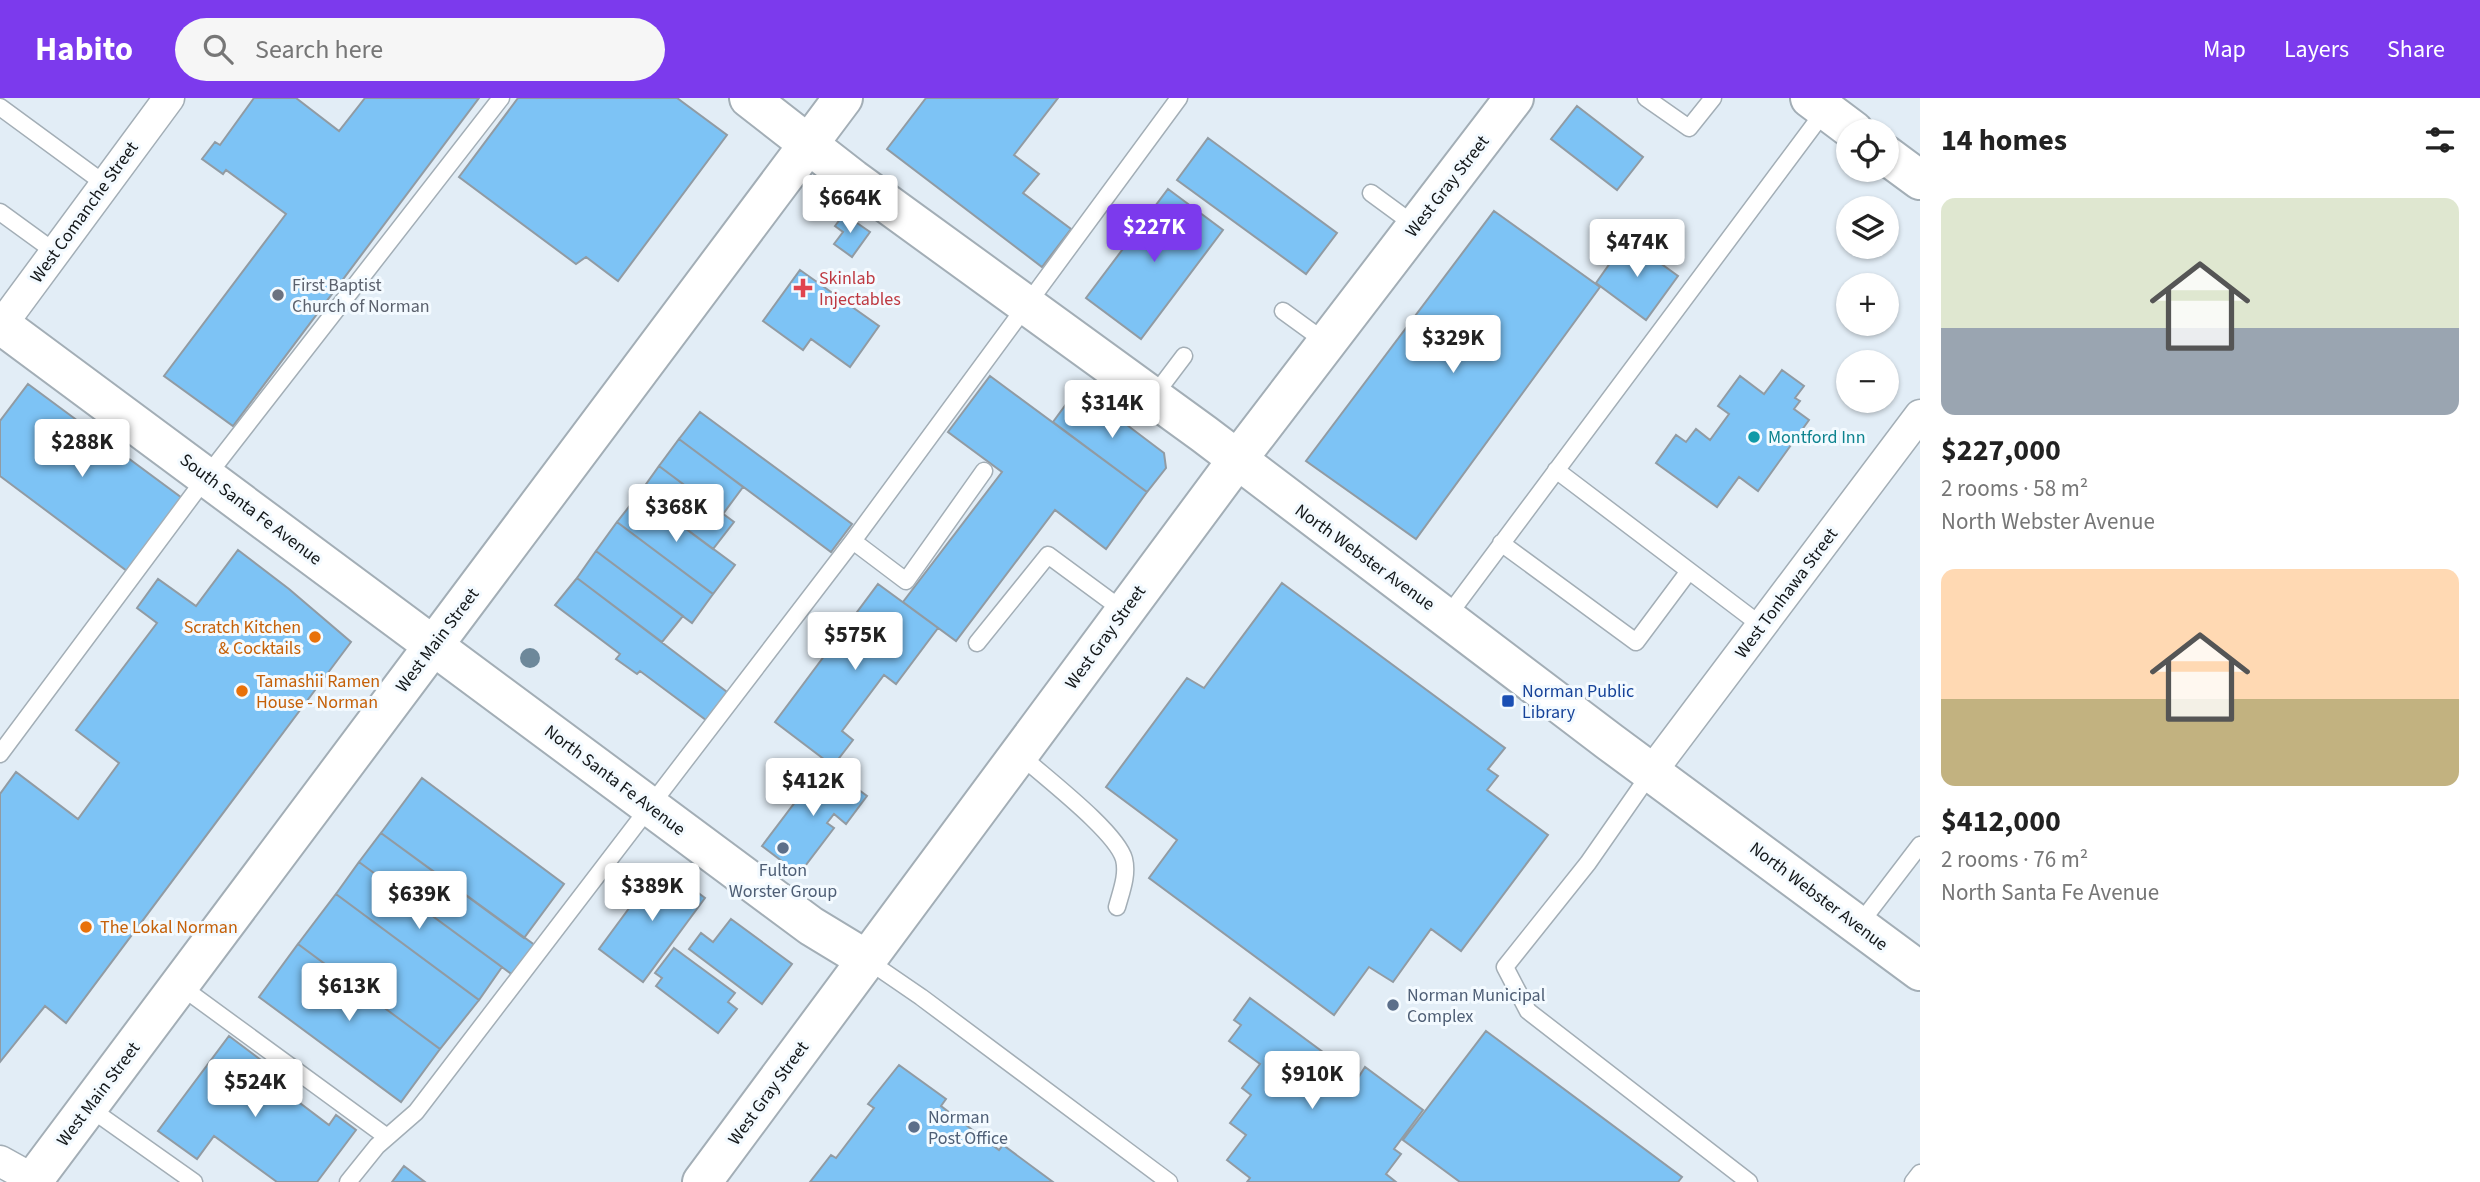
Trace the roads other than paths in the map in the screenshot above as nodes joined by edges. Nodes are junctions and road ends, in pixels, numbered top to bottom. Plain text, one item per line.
1 (169, 98) edge
2 (501, 98) edge
3 (749, 98) edge
4 (843, 98) edge
5 (1179, 98) edge
6 (1514, 98) edge
7 (1646, 98) edge
8 (1713, 98) edge
9 (0, 107) edge
10 (1831, 109) edge
11 (809, 145) junction
12 (1899, 165) edge
13 (1920, 180) edge
14 (104, 184) junction
15 (1371, 193) dead end
16 (0, 212) edge
17 (1416, 226) junction
18 (55, 252) junction
19 (1027, 305) junction
20 (1283, 311) dead end
21 (0, 325) edge
22 (1327, 343) junction
23 (1184, 356) dead end
24 (1153, 397) junction
25 (1920, 415) edge
26 (1237, 460) junction
27 (1556, 470) junction
28 (984, 471) dead end
29 (207, 476) junction
30 (853, 541) junction
31 (1502, 543) junction
32 (1689, 571) junction
33 (1124, 611) junction
34 (1447, 617) junction
35 (1762, 626) junction
36 (977, 643) dead end
37 (432, 646) junction
38 (0, 754) edge
39 (1019, 754) junction
40 (1652, 771) junction
41 (649, 805) junction
42 (1920, 845) edge
43 (1117, 907) dead end
44 (1858, 926) junction
45 (867, 960) junction
46 (1920, 971) edge
47 (179, 985) junction
48 (88, 1107) junction
49 (387, 1137) junction
50 (0, 1161) edge
51 (1920, 1173) edge
52 (34, 1181) edge
53 (194, 1182) edge
54 (348, 1182) edge
55 (702, 1182) edge
56 (1169, 1182) edge
57 (1749, 1182) edge
58 (1913, 1182) edge

1 - 14 street, West Comanche Street
2 - 29 lane
3 - 11 main road, North Webster Avenue
4 - 11 main road, West Main Street
5 - 19 lane
6 - 17 main road, West Gray Street
7 - 8 lane
9 - 14 lane
10 - 27 lane
11 - 19 main road, North Webster Avenue
11 - 37 main road, West Main Street
12 - 13 main road
14 - 18 street, West Comanche Street
15 - 17 lane
16 - 18 lane
17 - 22 main road, West Gray Street
18 - 21 street, West Comanche Street
19 - 24 main road, North Webster Avenue
19 - 30 lane
20 - 22 lane
21 - 29 main road, South Santa Fe Avenue
22 - 26 main road, West Gray Street
23 - 24 lane
24 - 26 main road, North Webster Avenue
25 - 35 street, West Tonhawa Street
26 - 33 main road, West Gray Street
26 - 34 main road, North Webster Avenue
27 - 31 lane
27 - 32 lane
28 - 30 lane
29 - 37 main road, South Santa Fe Avenue
29 - 38 lane
30 - 41 lane
31 - 32 lane
31 - 34 lane
32 - 35 lane
33 - 36 lane
33 - 39 main road, West Gray Street
34 - 40 main road, North Webster Avenue
35 - 40 street, West Tonhawa Street
37 - 41 main road, North Santa Fe Avenue
37 - 47 main road, West Main Street
39 - 43 lane
39 - 45 main road, West Gray Street
40 - 44 main road, North Webster Avenue
40 - 57 lane
41 - 45 main road, North Santa Fe Avenue
41 - 49 lane
42 - 44 lane
44 - 46 main road, North Webster Avenue
45 - 55 main road, West Gray Street
45 - 56 lane
47 - 48 main road, West Main Street
47 - 49 lane
48 - 52 main road, West Main Street
48 - 53 lane
49 - 54 lane
50 - 52 street
51 - 58 lane

